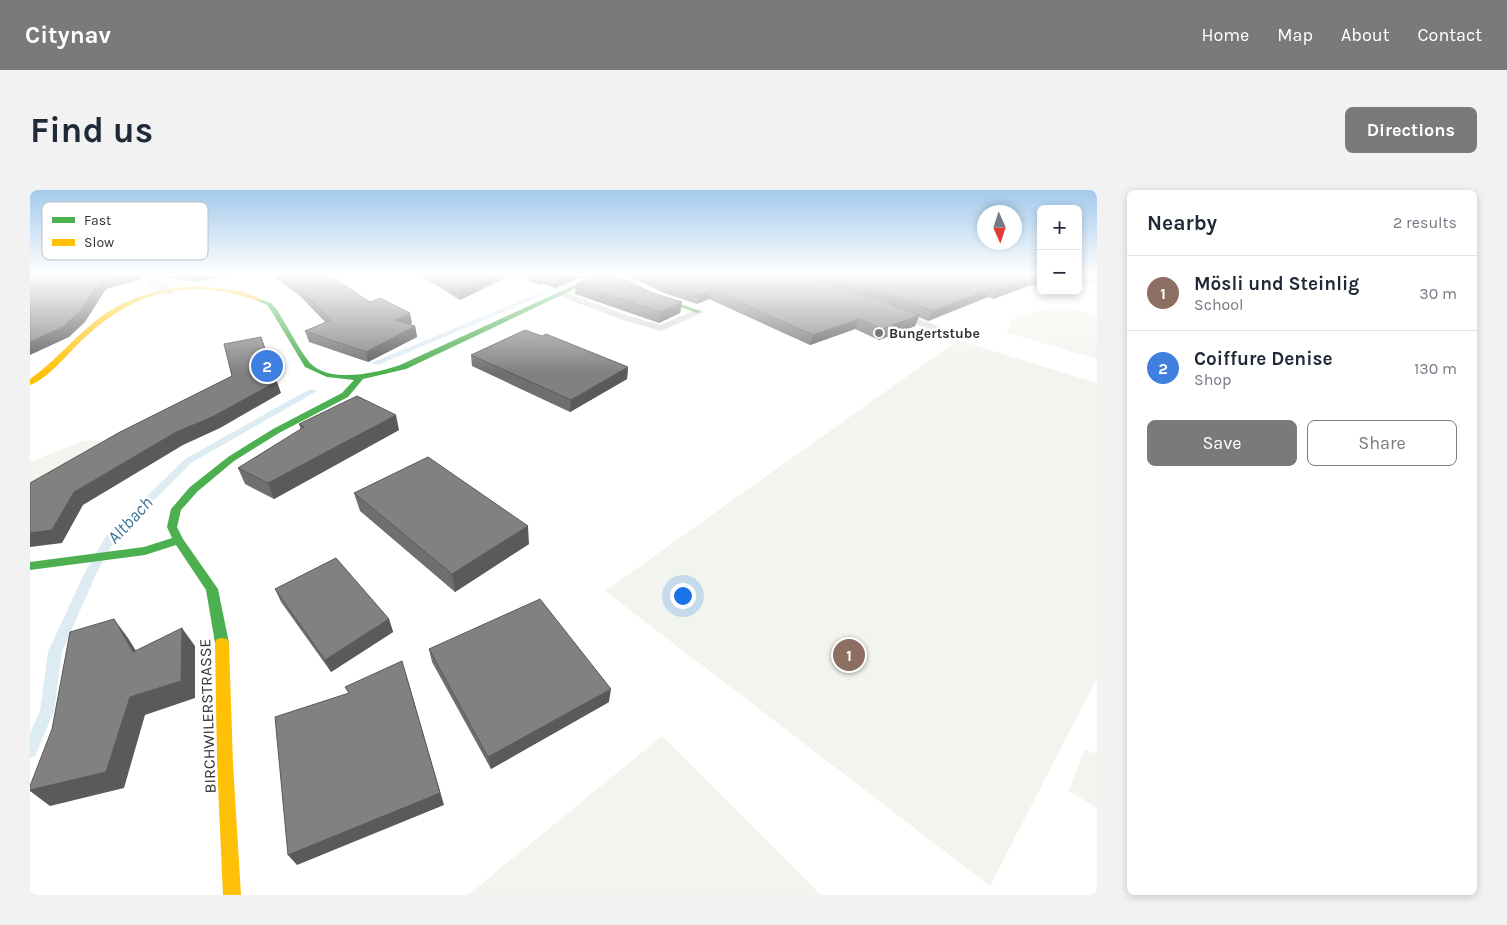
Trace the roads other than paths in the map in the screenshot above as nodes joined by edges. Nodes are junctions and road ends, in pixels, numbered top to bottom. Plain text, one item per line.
1 (119, 307) edge
2 (271, 307) edge
3 (530, 307) edge
4 (596, 307) edge
5 (684, 307) edge
6 (887, 310) edge
7 (699, 312) joint
8 (958, 337) dead end
9 (360, 377) junction
10 (30, 383) edge
11 (178, 540) junction
12 (31, 568) edge
13 (232, 895) edge

1 - 10 main road
2 - 9 main road
3 - 9 main road
4 - 7 lane
5 - 7 main road
6 - 8 lane
9 - 11 main road, BIRCHWILERSTRASSE
11 - 12 main road
11 - 13 main road, BIRCHWILERSTRASSE

